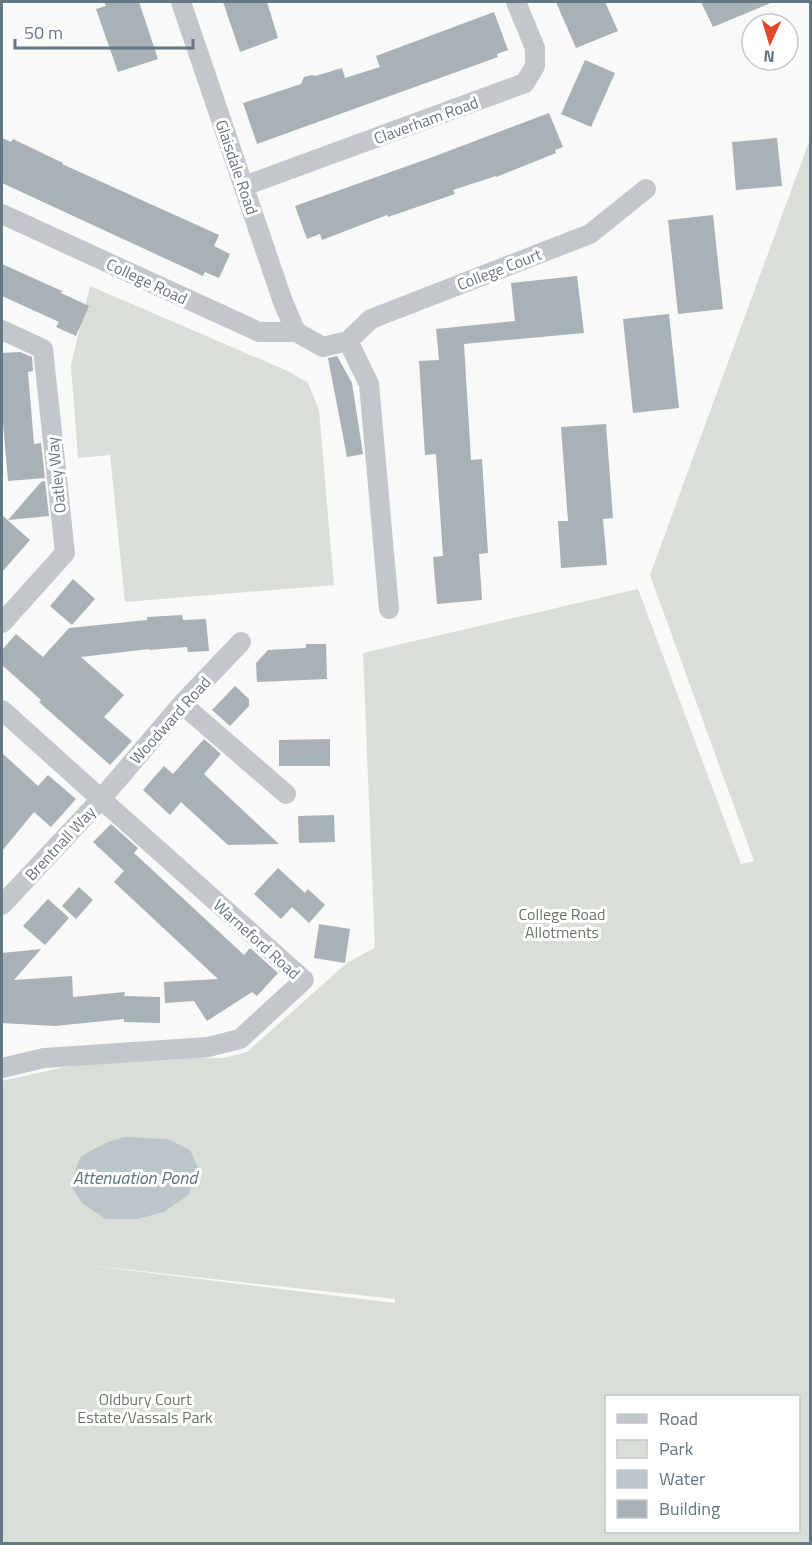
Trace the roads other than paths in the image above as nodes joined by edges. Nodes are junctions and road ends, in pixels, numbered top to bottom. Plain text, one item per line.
1 (181, 2) edge
2 (516, 2) edge
3 (244, 186) junction
4 (646, 189) dead end
5 (2, 214) edge
6 (2, 330) edge
7 (296, 332) junction
8 (348, 341) junction
9 (388, 609) dead end
10 (2, 623) edge
11 (241, 642) dead end
12 (182, 704) junction
13 (2, 710) edge
14 (286, 794) dead end
15 (100, 799) junction
16 (2, 905) edge
17 (2, 1068) edge

1 - 3 street, Glaisdale Road
2 - 3 street, Claverham Road
3 - 7 street, Glaisdale Road
4 - 8 street, College Court
5 - 7 street, College Road
6 - 10 street, Oatley Way
7 - 8 street
8 - 9 street
11 - 12 street, Woodward Road
12 - 14 street
12 - 15 street, Woodward Road
13 - 15 street, Brentnall Way
15 - 16 street, Brentnall Way
15 - 17 street, Warneford Road

